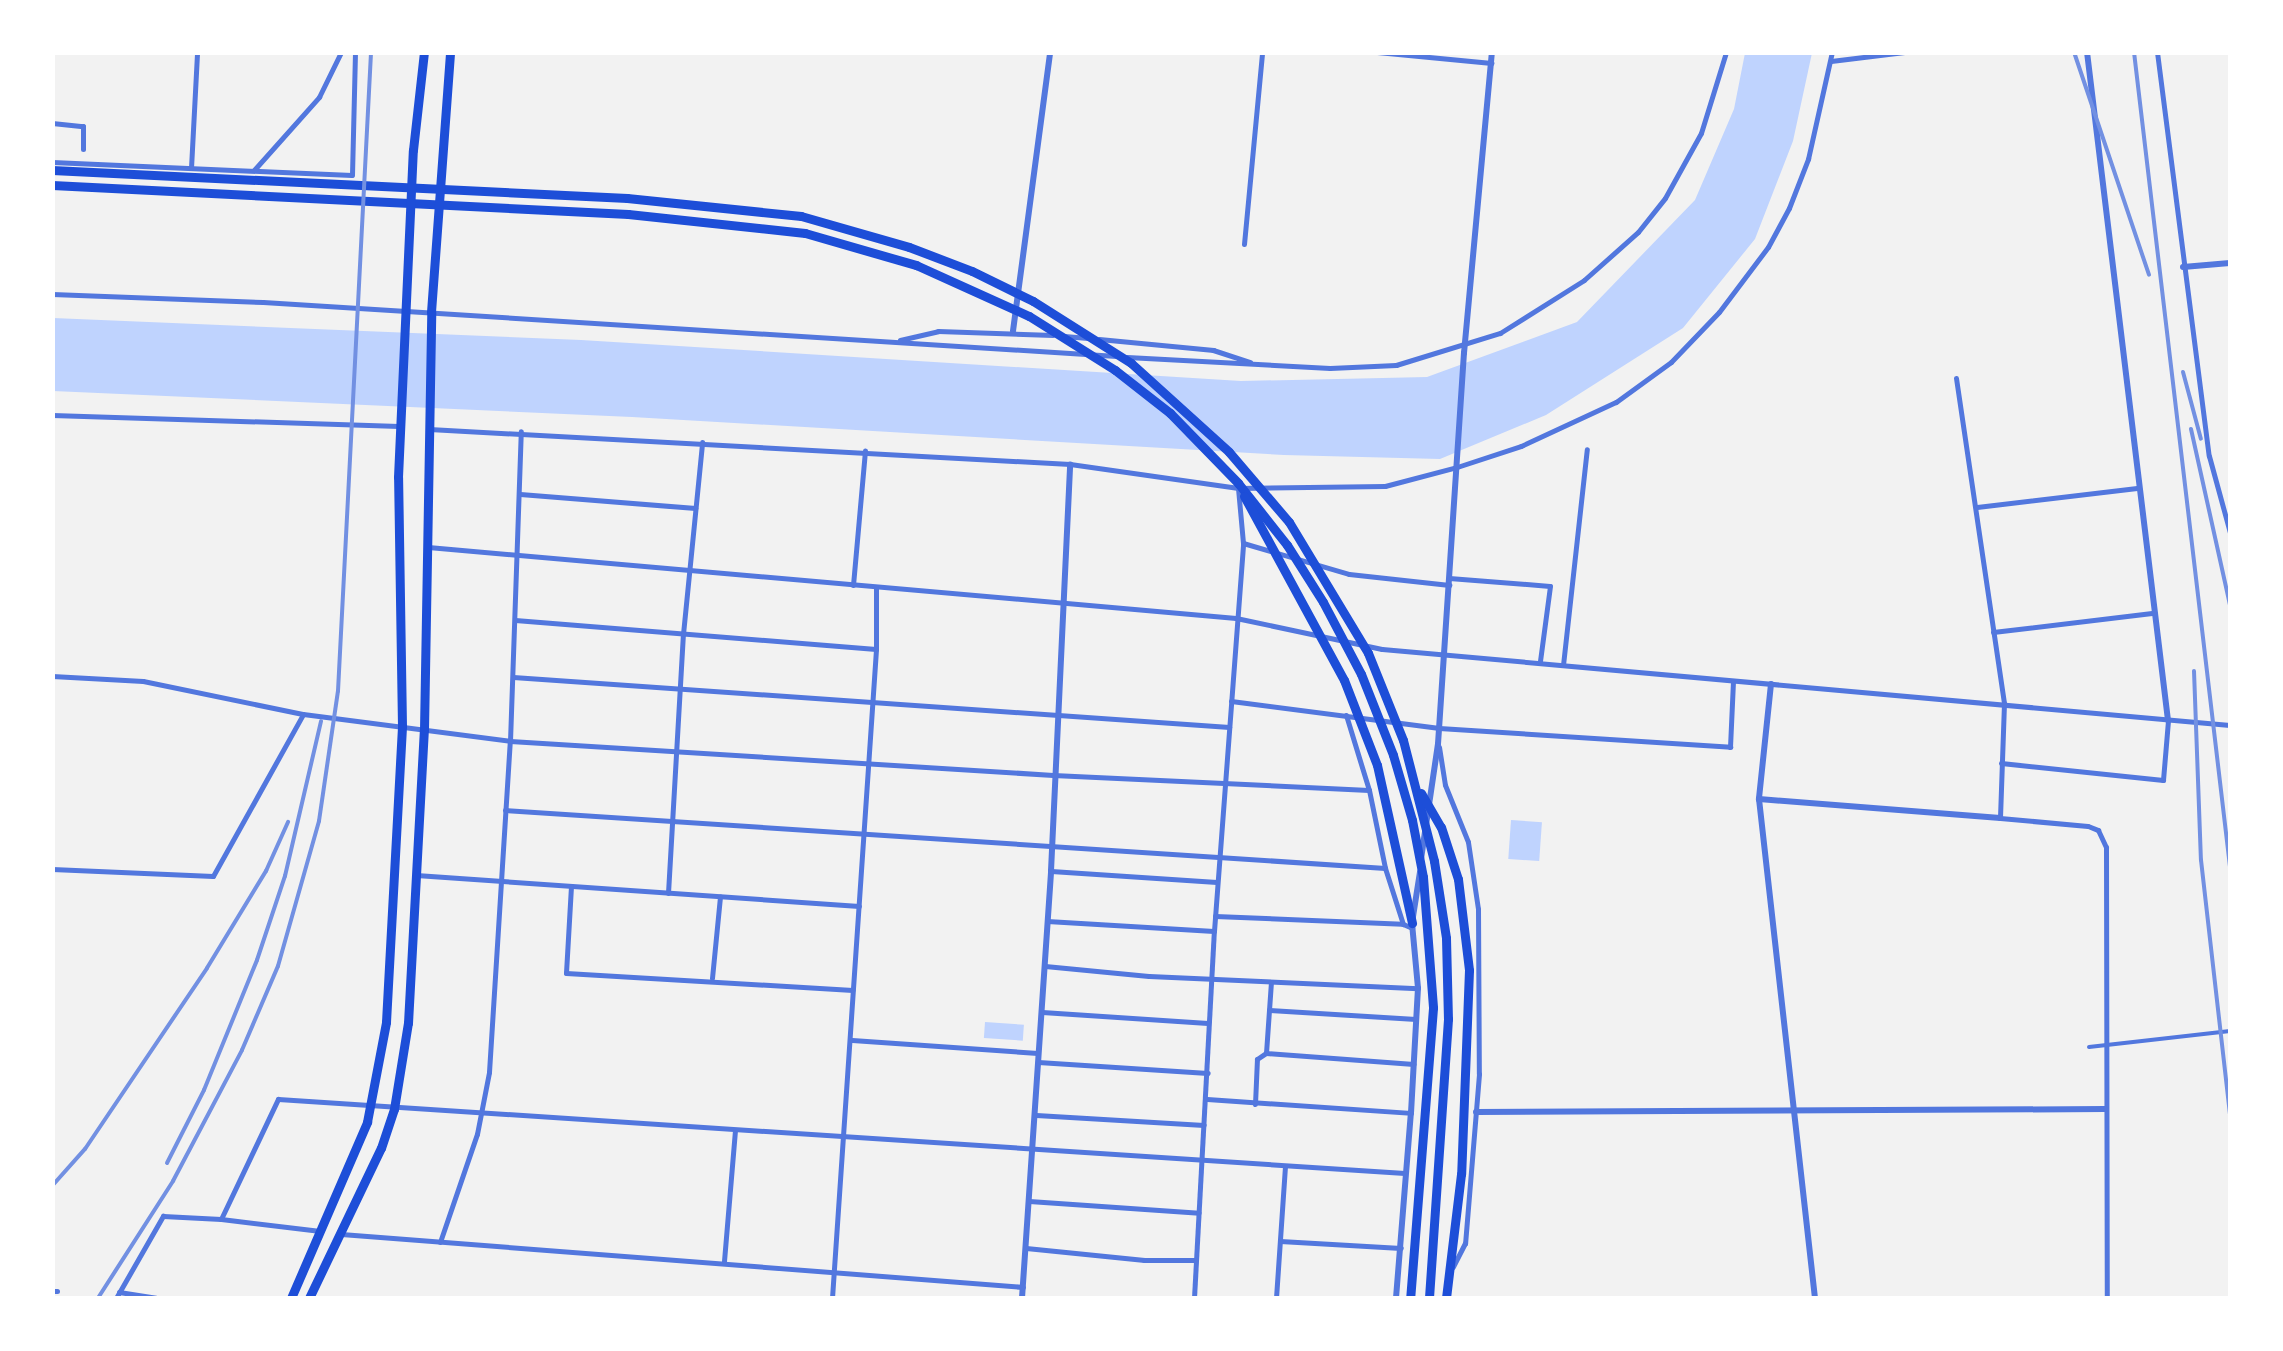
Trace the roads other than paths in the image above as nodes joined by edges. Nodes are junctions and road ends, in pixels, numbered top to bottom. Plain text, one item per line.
1 (197, 52) edge
2 (341, 52) edge
3 (356, 52) edge
4 (424, 52) edge
5 (450, 52) edge
6 (1050, 52) edge
7 (1262, 52) edge
8 (1377, 52) edge
9 (1492, 52) edge
10 (1726, 52) edge
11 (1832, 52) edge
12 (1904, 52) edge
13 (2087, 52) edge
14 (2156, 52) edge
15 (1831, 61) junction
16 (1491, 62) junction
17 (52, 123) edge
18 (83, 149) dead end
19 (52, 162) edge
20 (191, 168) junction
21 (52, 170) edge
22 (252, 172) junction
23 (52, 185) edge
24 (1244, 244) dead end
25 (2230, 263) edge
26 (2183, 267) junction
27 (52, 294) edge
28 (407, 312) junction
29 (430, 312) junction
30 (1013, 331) junction
31 (892, 342) junction
32 (1465, 350) junction
33 (1258, 365) junction
34 (1956, 378) dead end
35 (52, 414) edge
36 (400, 423) junction
37 (426, 425) junction
38 (522, 431) junction
39 (702, 442) junction
40 (1587, 449) dead end
41 (865, 451) junction
42 (1457, 463) junction
43 (1070, 464) junction
44 (1238, 486) junction
45 (2137, 488) junction
46 (520, 494) junction
47 (1977, 507) junction
48 (696, 508) junction
49 (2230, 533) edge
50 (1243, 543) junction
51 (424, 547) junction
52 (517, 556) junction
53 (690, 570) junction
54 (1449, 581) junction
55 (853, 585) junction
56 (876, 588) junction
57 (1063, 602) junction
58 (2152, 613) junction
59 (1236, 618) junction
60 (515, 620) junction
61 (1993, 632) junction
62 (684, 634) junction
63 (876, 648) junction
64 (1443, 654) junction
65 (1540, 662) junction
66 (1563, 665) junction
67 (52, 676) edge
68 (512, 677) junction
69 (1733, 680) junction
70 (1771, 684) junction
71 (680, 686) junction
72 (1231, 701) junction
73 (873, 702) junction
74 (2004, 703) junction
75 (303, 714) junction
76 (1056, 715) junction
77 (1346, 716) junction
78 (2168, 720) junction
79 (2230, 725) edge
80 (402, 726) junction
81 (1228, 727) junction
82 (1440, 728) junction
83 (424, 730) junction
84 (510, 740) junction
85 (1438, 744) junction
86 (679, 749) junction
87 (869, 763) junction
88 (2001, 763) junction
89 (1054, 776) junction
90 (1225, 784) junction
91 (1417, 786) junction
92 (1369, 790) junction
93 (1759, 799) junction
94 (505, 810) junction
95 (2000, 818) junction
96 (672, 820) junction
97 (864, 832) junction
98 (1052, 846) junction
99 (1219, 857) junction
100 (1385, 868) junction
101 (52, 869) edge
102 (1051, 871) junction
103 (416, 875) junction
104 (501, 882) junction
105 (1218, 882) junction
106 (571, 886) junction
107 (668, 893) junction
108 (720, 896) junction
109 (859, 906) junction
110 (1215, 916) junction
111 (1046, 920) junction
112 (1409, 925) junction
113 (1214, 931) junction
114 (1044, 966) junction
115 (712, 979) junction
116 (1212, 980) junction
117 (1271, 982) junction
118 (1418, 988) junction
119 (852, 990) junction
120 (1269, 1010) junction
121 (1042, 1012) junction
122 (1416, 1019) junction
123 (1208, 1023) junction
124 (2230, 1032) edge
125 (851, 1040) junction
126 (2089, 1048) dead end
127 (1038, 1053) junction
128 (1266, 1054) junction
129 (1038, 1062) junction
130 (1414, 1064) junction
131 (1208, 1073) junction
132 (1208, 1099) junction
133 (1255, 1104) junction
134 (371, 1106) junction
135 (2105, 1109) junction
136 (394, 1110) junction
137 (1476, 1112) junction
138 (1794, 1112) junction
139 (481, 1113) junction
140 (1411, 1113) junction
141 (1036, 1114) junction
142 (1204, 1125) junction
143 (736, 1130) junction
144 (844, 1136) junction
145 (1032, 1148) junction
146 (1204, 1161) junction
147 (1285, 1167) junction
148 (1404, 1173) junction
149 (1029, 1200) junction
150 (1200, 1213) junction
151 (221, 1219) junction
152 (320, 1231) junction
153 (341, 1234) junction
154 (1280, 1241) junction
155 (440, 1242) junction
156 (1026, 1248) junction
157 (1401, 1248) junction
158 (1196, 1260) junction
159 (724, 1262) junction
160 (834, 1272) junction
161 (1448, 1279) junction
162 (1023, 1287) junction
163 (117, 1295) edge
164 (156, 1298) edge
165 (290, 1298) edge
166 (310, 1298) edge
167 (832, 1298) edge
168 (1024, 1298) edge
169 (1194, 1298) edge
170 (1276, 1298) edge
171 (1396, 1298) edge
172 (1410, 1298) edge
173 (1429, 1298) edge
174 (1446, 1298) edge
175 (1815, 1298) edge
176 (2108, 1298) edge

1 - 20 street
2 - 22 street
3 - 22 street
4 - 28 highway
5 - 29 highway
6 - 30 street
7 - 24 street
8 - 16 street
9 - 16 street
10 - 32 street
11 - 15 street
12 - 15 street
13 - 45 street
14 - 26 street
15 - 42 street
16 - 32 street
17 - 18 street
19 - 20 street
20 - 22 street
21 - 91 highway
23 - 44 highway
25 - 26 street
26 - 49 street
27 - 28 street
28 - 29 street
28 - 36 highway
29 - 31 street
29 - 37 highway
30 - 31 street
30 - 33 street
31 - 33 street
32 - 33 street
32 - 42 street
34 - 47 street
35 - 36 street
36 - 80 highway
37 - 38 street
37 - 51 highway
38 - 39 street
38 - 46 street
39 - 41 street
39 - 48 street
40 - 66 street
41 - 43 street
41 - 55 street
42 - 44 street
42 - 54 street
43 - 44 street
43 - 57 street
44 - 50 street
44 - 112 highway
44 - 172 highway
45 - 47 street
45 - 58 street
46 - 48 street
46 - 52 street
47 - 61 street
48 - 53 street
50 - 54 street
50 - 59 street
51 - 52 street
51 - 83 highway
52 - 53 street
52 - 60 street
53 - 55 street
53 - 62 street
54 - 64 street
54 - 65 street
55 - 56 street
56 - 57 street
56 - 63 street
57 - 59 street
57 - 76 street
58 - 61 street
58 - 78 street
59 - 64 street
59 - 72 street
60 - 62 street
60 - 68 street
61 - 74 street
62 - 63 street
62 - 71 street
63 - 73 street
64 - 65 street
64 - 82 street
65 - 66 street
66 - 69 street
67 - 75 street
68 - 71 street
68 - 84 street
69 - 70 street
69 - 82 street
70 - 74 street
70 - 93 street
71 - 73 street
71 - 86 street
72 - 77 street
72 - 81 street
73 - 76 street
73 - 87 street
74 - 78 street
74 - 88 street
75 - 80 street
75 - 101 street
76 - 81 street
76 - 89 street
77 - 82 street
77 - 92 street
78 - 79 street
78 - 88 street
80 - 83 street
80 - 134 highway
81 - 90 street
82 - 85 street
83 - 84 street
83 - 103 highway
84 - 86 street
84 - 94 street
85 - 112 street
85 - 137 street
86 - 87 street
86 - 96 street
87 - 89 street
87 - 97 street
88 - 95 street
89 - 90 street
89 - 98 street
90 - 92 street
90 - 99 street
91 - 161 highway
91 - 173 highway
92 - 100 street
93 - 95 street
93 - 138 street
94 - 96 street
94 - 104 street
95 - 135 street
96 - 97 street
96 - 107 street
97 - 98 street
97 - 109 street
98 - 99 street
98 - 102 street
99 - 100 street
99 - 105 street
100 - 112 street
102 - 105 street
102 - 111 street
103 - 104 street
103 - 136 highway
104 - 106 street
104 - 139 street
105 - 110 street
106 - 107 street
106 - 115 street
107 - 108 street
108 - 109 street
108 - 115 street
109 - 119 street
110 - 112 street
110 - 113 street
111 - 113 street
111 - 114 street
112 - 118 street
113 - 116 street
114 - 116 street
114 - 121 street
115 - 119 street
116 - 117 street
116 - 123 street
117 - 118 street
117 - 120 street
118 - 122 street
119 - 125 street
120 - 122 street
120 - 128 street
121 - 123 street
121 - 127 street
122 - 130 street
123 - 131 street
124 - 126 street
125 - 127 street
125 - 144 street
127 - 129 street
128 - 130 street
128 - 133 street
129 - 131 street
129 - 141 street
130 - 140 street
131 - 132 street
132 - 133 street
132 - 142 street
133 - 140 street
134 - 136 street
134 - 151 street
134 - 152 highway
135 - 138 street
135 - 176 street
136 - 139 street
136 - 153 highway
137 - 138 street
137 - 161 street
138 - 175 street
139 - 143 street
139 - 155 street
140 - 148 street
141 - 142 street
141 - 145 street
142 - 146 street
143 - 144 street
143 - 159 street
144 - 145 street
144 - 160 street
145 - 146 street
145 - 149 street
146 - 147 street
146 - 150 street
147 - 148 street
147 - 154 street
148 - 157 street
149 - 150 street
149 - 156 street
150 - 158 street
151 - 152 street
151 - 163 street
152 - 165 highway
153 - 155 street
153 - 166 highway
154 - 157 street
154 - 170 street
155 - 159 street
156 - 158 street
156 - 162 street
157 - 171 street
158 - 169 street
159 - 160 street
160 - 162 street
160 - 167 street
161 - 174 highway
162 - 168 street
163 - 164 street

